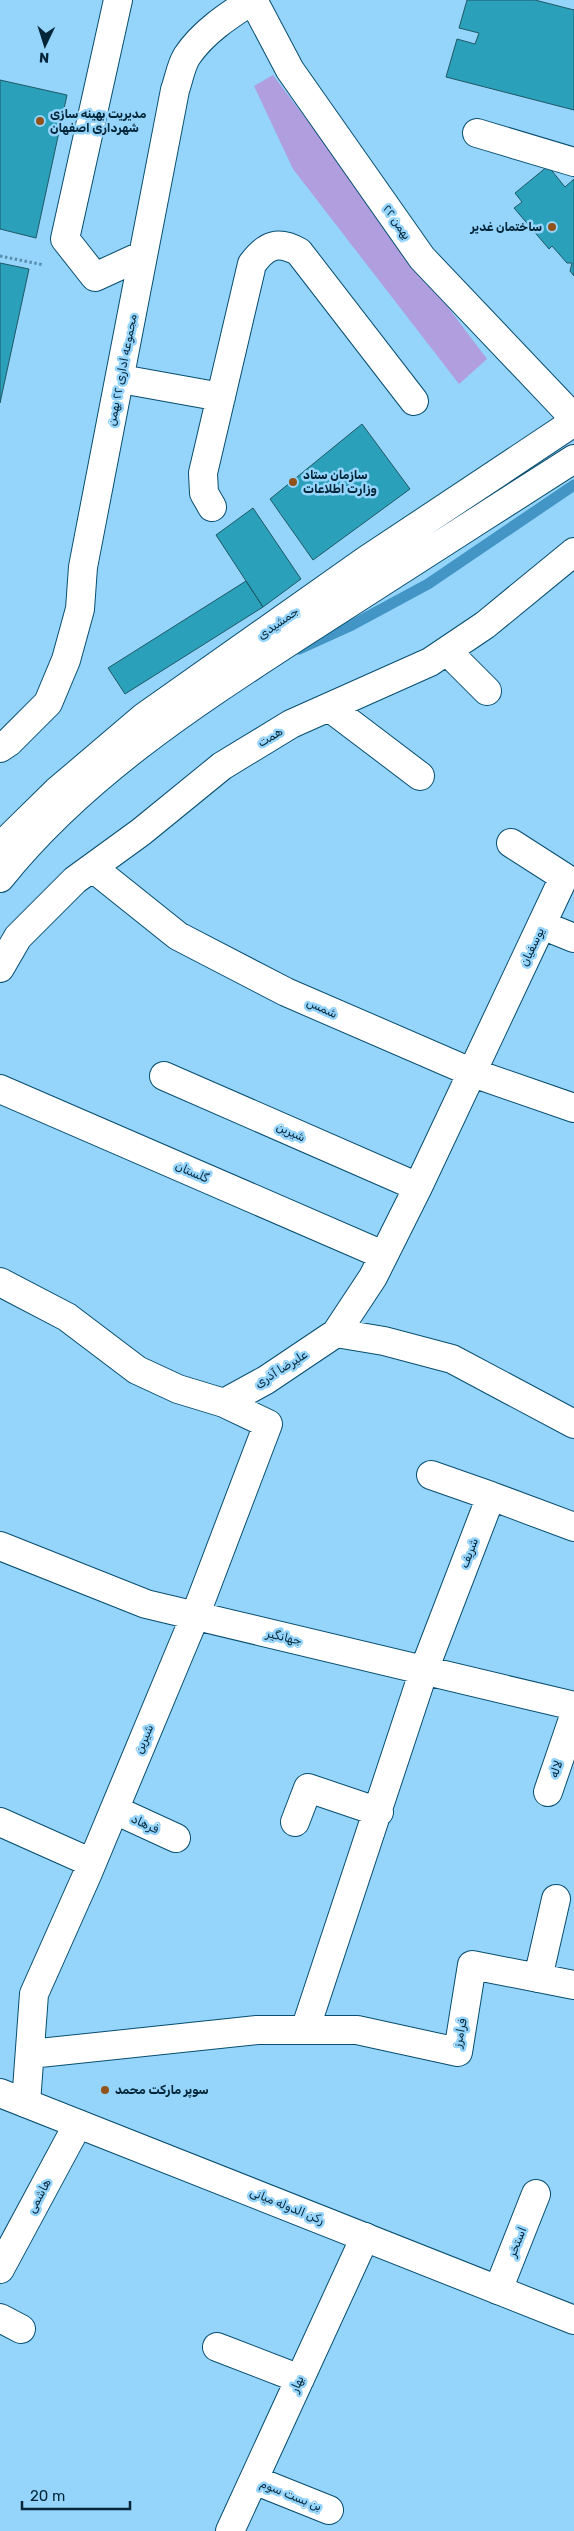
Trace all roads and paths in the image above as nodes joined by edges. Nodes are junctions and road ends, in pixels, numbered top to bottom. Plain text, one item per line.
1 (118, 0) edge
2 (253, 0) edge
3 (477, 133) dead end
4 (574, 162) edge
5 (144, 255) junction
6 (121, 380) junction
7 (222, 397) junction
8 (414, 401) dead end
9 (574, 420) edge
10 (574, 459) edge
11 (212, 507) dead end
12 (570, 564) edge
13 (312, 613) junction
14 (446, 651) junction
15 (487, 691) dead end
16 (329, 706) junction
17 (0, 748) edge
18 (420, 776) dead end
19 (511, 843) dead end
20 (0, 847) edge
21 (93, 868) junction
22 (0, 878) edge
23 (542, 925) junction
24 (574, 938) edge
25 (0, 968) edge
26 (473, 1073) junction
27 (164, 1076) dead end
28 (0, 1090) edge
29 (574, 1108) edge
30 (418, 1187) junction
31 (383, 1255) junction
32 (0, 1282) edge
33 (336, 1333) junction
34 (224, 1403) junction
35 (574, 1424) edge
36 (431, 1475) dead end
37 (490, 1496) junction
38 (574, 1527) edge
39 (0, 1546) edge
40 (195, 1616) junction
41 (424, 1670) junction
42 (574, 1706) edge
43 (574, 1716) edge
44 (548, 1792) dead end
45 (115, 1810) junction
46 (379, 1812) junction
47 (0, 1822) edge
48 (295, 1822) dead end
49 (176, 1838) dead end
50 (92, 1863) junction
51 (556, 1899) dead end
52 (538, 1978) junction
53 (574, 1985) edge
54 (305, 2030) junction
55 (30, 2054) junction
56 (0, 2094) edge
57 (26, 2103) junction
58 (78, 2124) junction
59 (536, 2194) dead end
60 (365, 2237) junction
61 (0, 2269) edge
62 (498, 2290) junction
63 (574, 2320) edge
64 (217, 2347) dead end
65 (300, 2379) junction
66 (254, 2480) junction
67 (329, 2510) dead end
68 (230, 2531) edge

1 - 5 street
2 - 5 street, مجموعه اداری ۲۲ بهمن
2 - 9 street, ۲۲ بهمن
3 - 4 street
5 - 6 street, مجموعه اداری ۲۲ بهمن
6 - 7 street
6 - 17 street, مجموعه اداری ۲۲ بهمن
7 - 8 street
7 - 11 street
9 - 13 street, جمشیدی
10 - 13 street, جمشیدی
12 - 14 street, همت
13 - 20 street, جمشیدی
13 - 22 street, جمشیدی
14 - 15 street
14 - 16 street, همت
16 - 18 street
16 - 21 street, همت
19 - 23 street, یوسفیان
21 - 25 street, همت
21 - 26 street, شمس
23 - 24 street
23 - 26 street, یوسفیان
26 - 29 street, شمس
26 - 30 street
27 - 30 street, شیرین
28 - 31 street, گلستان
30 - 31 street
31 - 33 street
32 - 34 street
33 - 34 street, علیرضا آذری
33 - 35 street
34 - 40 street, شیرین
36 - 37 street
37 - 38 street
37 - 41 street, شریف
39 - 40 street, جهانگیر
40 - 41 street, جهانگیر
40 - 45 street, شیرین
41 - 42 street, جهانگیر
41 - 46 street
43 - 44 street, لاله
45 - 49 street, فرهاد
45 - 50 street, شیرین
46 - 48 street
46 - 54 street
47 - 50 street
50 - 55 street, شیرین
51 - 52 street
52 - 53 street, فرامرز
52 - 54 street, فرامرز
54 - 55 street, فرامرز
55 - 57 street, شیرین
56 - 57 street, رکن الدوله میانی
57 - 58 street, رکن الدوله میانی
58 - 60 street, رکن الدوله میانی
58 - 61 street, هاشمی
59 - 62 street, استخر
60 - 62 street, رکن الدوله میانی
60 - 65 street, بهار
62 - 63 street, رکن الدوله میانی
64 - 65 street
65 - 66 street, بهار
66 - 67 street, بن بست سوم
66 - 68 street, بهار

